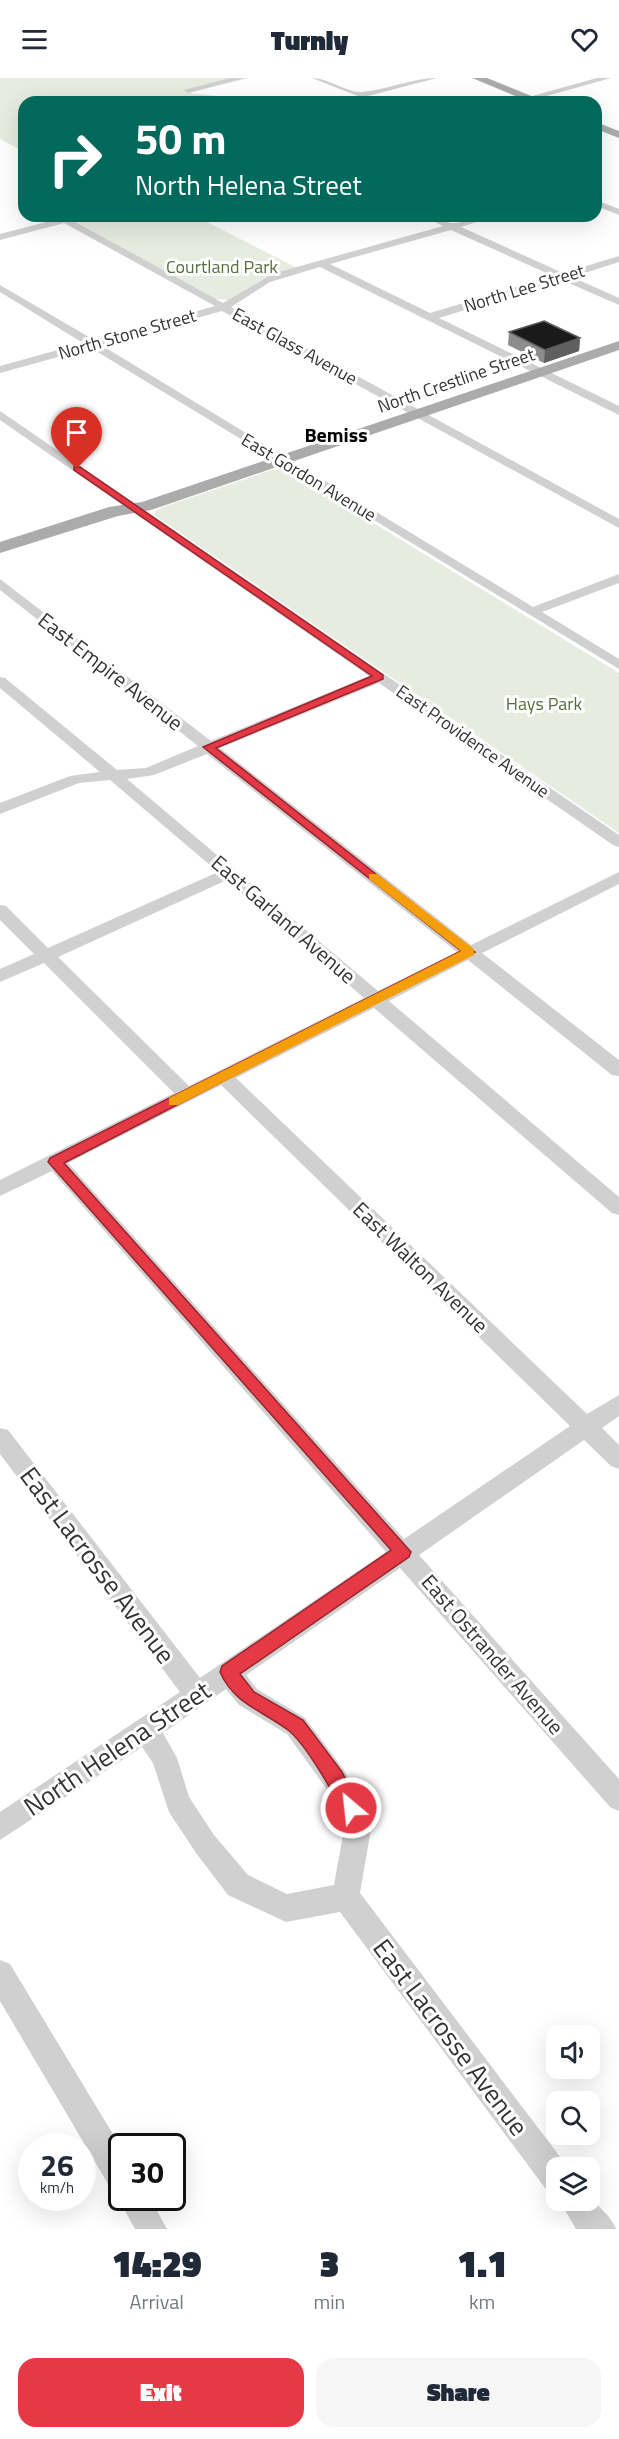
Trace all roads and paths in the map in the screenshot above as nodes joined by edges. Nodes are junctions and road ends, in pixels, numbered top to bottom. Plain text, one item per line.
1 (242, 78) edge
2 (316, 78) edge
3 (433, 78) edge
4 (477, 78) edge
5 (607, 78) edge
6 (188, 90) dead end
7 (360, 95) joint
8 (520, 96) edge
9 (544, 96) edge
10 (602, 205) edge
11 (619, 212) edge
12 (56, 222) edge
13 (68, 222) edge
14 (441, 222) edge
15 (469, 222) edge
16 (452, 227) junction
17 (0, 237) edge
18 (619, 259) edge
19 (322, 264) junction
20 (563, 277) junction
21 (0, 288) edge
22 (619, 302) edge
23 (224, 307) junction
24 (430, 317) junction
25 (93, 344) junction
26 (619, 345) edge
27 (0, 370) edge
28 (540, 372) junction
29 (619, 411) edge
30 (417, 414) junction
31 (0, 415) edge
32 (282, 460) junction
33 (135, 509) junction
34 (619, 524) edge
35 (0, 548) edge
36 (0, 560) edge
37 (619, 578) edge
38 (0, 583) edge
39 (531, 612) junction
40 (619, 665) edge
41 (380, 677) junction
42 (0, 681) edge
43 (208, 747) junction
44 (113, 775) junction
45 (0, 809) edge
46 (619, 842) edge
47 (230, 873) junction
48 (619, 877) edge
49 (0, 910) edge
50 (469, 952) junction
51 (45, 955) junction
52 (0, 976) edge
53 (377, 1000) junction
54 (619, 1070) edge
55 (223, 1076) junction
56 (187, 1095) junction
57 (54, 1162) junction
58 (0, 1189) edge
59 (619, 1208) edge
60 (619, 1404) edge
61 (586, 1426) junction
62 (0, 1437) edge
63 (619, 1459) edge
64 (403, 1552) junction
65 (228, 1672) junction
66 (197, 1694) junction
67 (146, 1730) junction
68 (619, 1798) edge
69 (0, 1827) edge
70 (346, 1897) junction
71 (0, 1974) edge
72 (108, 2155) edge
73 (546, 2164) edge
74 (141, 2211) edge
75 (582, 2211) edge
76 (152, 2229) edge
77 (601, 2229) edge

1 - 6 street
2 - 7 street
3 - 7 street
4 - 8 main road
5 - 9 street
10 - 11 street
12 - 17 street
13 - 23 street, East Glass Avenue
14 - 16 street
15 - 16 street, North Stone Street
16 - 19 street, North Stone Street
16 - 20 street
18 - 20 street, North Lee Street
19 - 23 street, North Stone Street
19 - 24 street
20 - 22 street
20 - 24 street, North Lee Street
21 - 25 street, East Gordon Avenue
23 - 25 street, North Stone Street
23 - 30 street, East Glass Avenue
24 - 28 street
25 - 27 street, North Stone Street
25 - 32 street, East Gordon Avenue
26 - 28 main road, North Crestline Street
28 - 29 street
28 - 30 main road, North Crestline Street
30 - 32 main road, North Crestline Street
30 - 34 street, East Glass Avenue
31 - 33 street, East Providence Avenue
32 - 33 main road, North Crestline Street
32 - 39 street, East Gordon Avenue
33 - 35 main road, North Crestline Street
33 - 36 main road, North Crestline Street
33 - 41 street, East Providence Avenue
37 - 39 street
38 - 43 street, East Empire Avenue
39 - 40 street, East Gordon Avenue
41 - 43 street
41 - 46 street, East Providence Avenue
42 - 44 street, East Garland Avenue
43 - 44 street
43 - 50 street, East Empire Avenue
44 - 45 street
44 - 47 street, East Garland Avenue
47 - 51 street
47 - 53 street, East Garland Avenue
48 - 50 street
49 - 51 street
50 - 53 street
50 - 54 street, East Empire Avenue
51 - 52 street
51 - 56 street
53 - 55 street
53 - 59 street, East Garland Avenue
55 - 56 street
55 - 61 street, East Walton Avenue
56 - 57 street
57 - 58 street
57 - 64 street, East Ostrander Avenue
60 - 61 street, North Helena Street
61 - 63 street, East Walton Avenue
61 - 64 street, North Helena Street
62 - 66 street, East Lacrosse Avenue
64 - 65 street, North Helena Street
64 - 68 street, East Ostrander Avenue
65 - 66 street, North Helena Street
65 - 70 street
66 - 67 street, North Helena Street
67 - 69 street, North Helena Street
67 - 70 street
70 - 73 street, East Lacrosse Avenue
71 - 72 street
74 - 76 street
75 - 77 street

